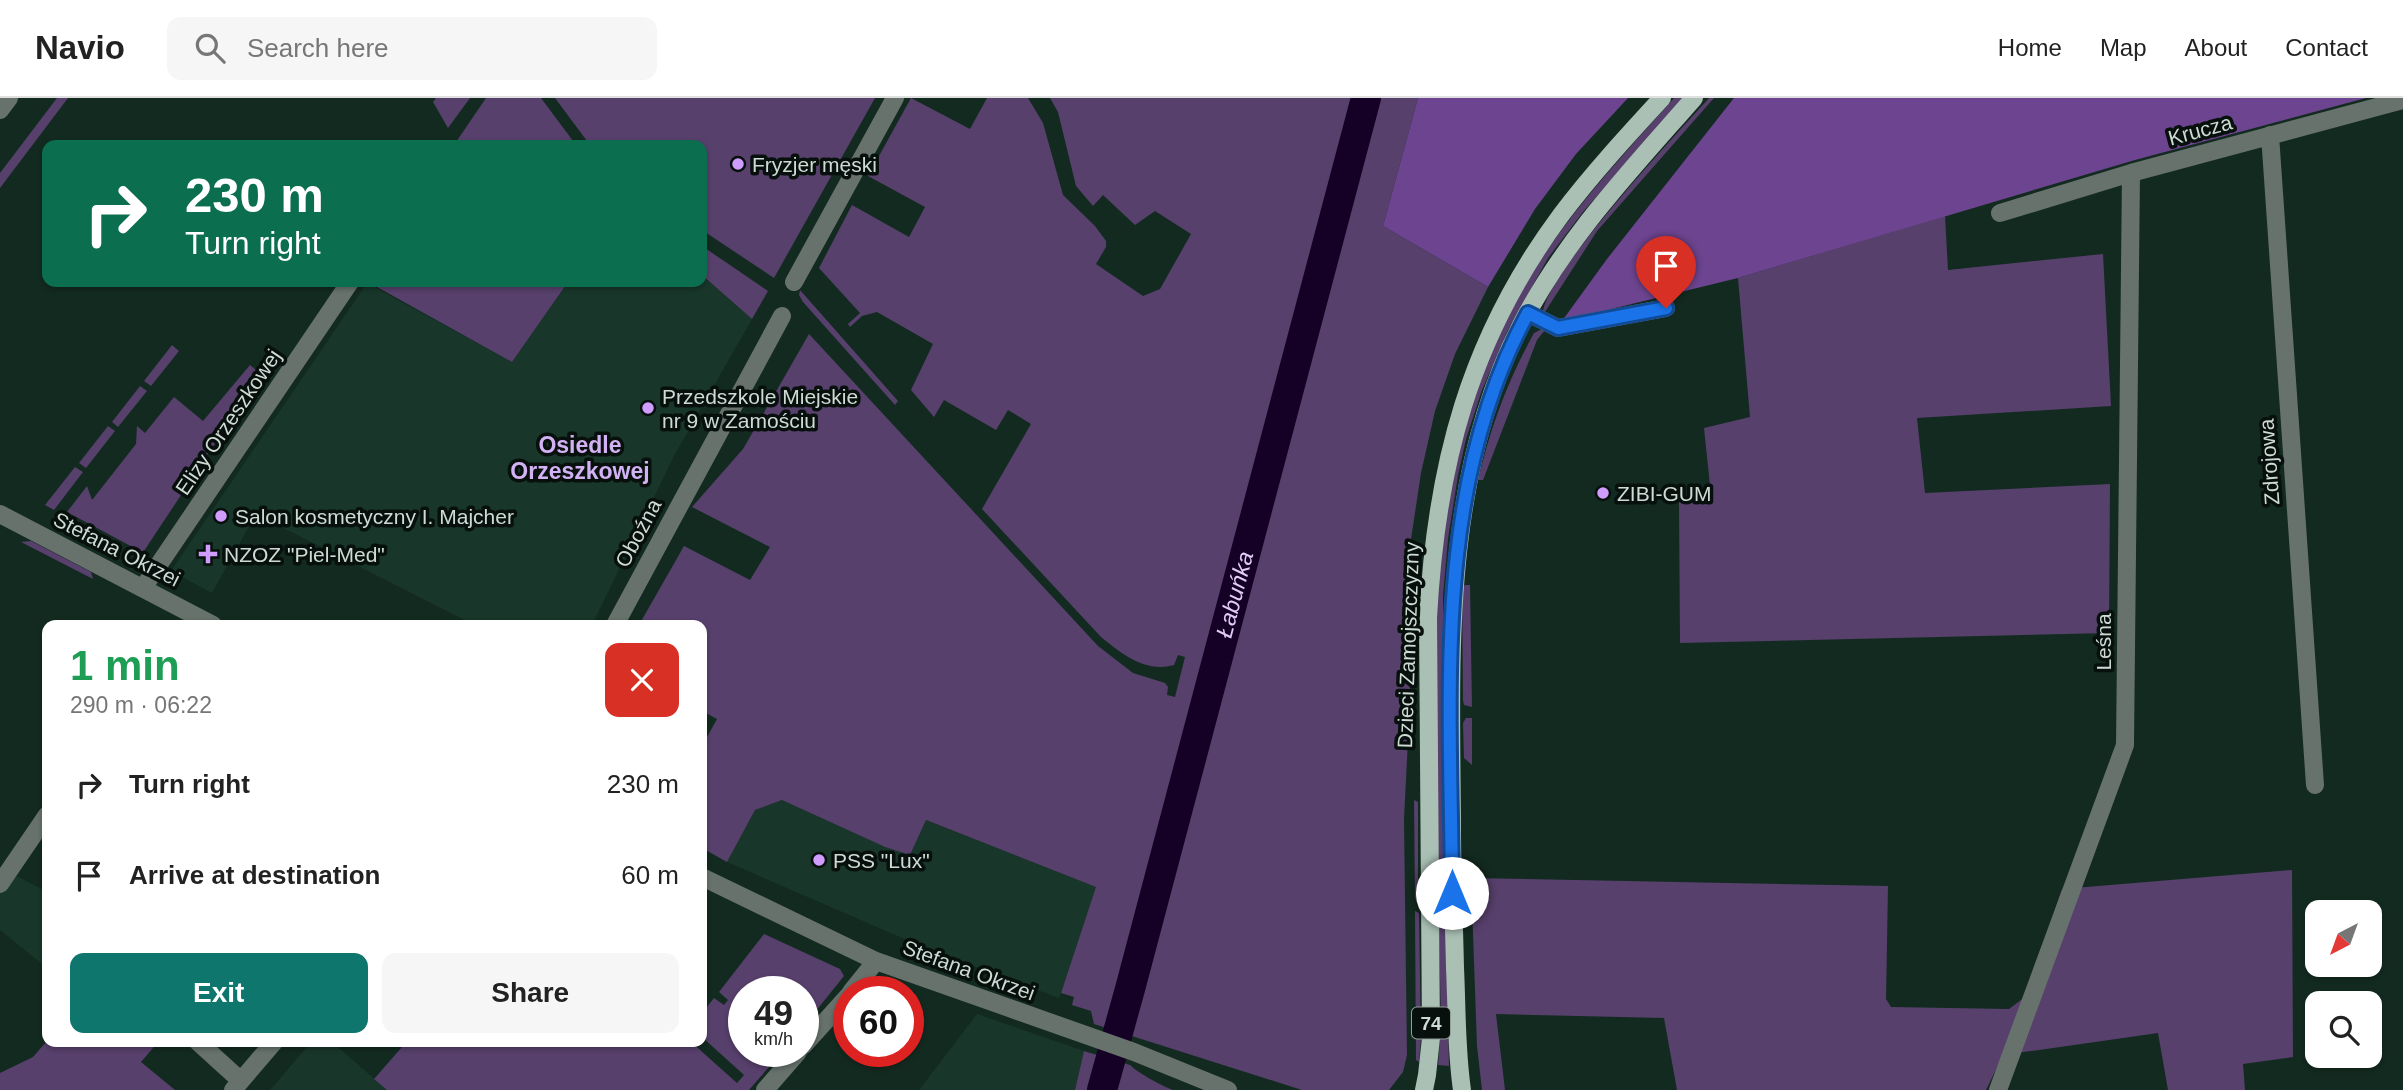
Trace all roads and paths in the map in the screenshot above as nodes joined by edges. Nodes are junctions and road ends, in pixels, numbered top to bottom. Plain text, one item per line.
1 (9, 98) edge
2 (895, 98) edge
3 (1662, 98) edge
4 (1694, 98) edge
5 (2403, 100) edge
6 (0, 110) edge
7 (2270, 135) junction
8 (2131, 173) junction
9 (2000, 213) dead end
10 (794, 282) dead end
11 (346, 287) edge
12 (1666, 308) dead end
13 (1528, 313) junction
14 (782, 316) dead end
15 (0, 513) edge
16 (143, 588) junction
17 (182, 617) edge
18 (618, 620) edge
19 (2315, 785) dead end
20 (42, 822) edge
21 (707, 879) edge
22 (0, 884) edge
23 (876, 961) junction
24 (864, 976) edge
25 (833, 1012) edge
26 (819, 1028) edge
27 (202, 1047) edge
28 (270, 1047) edge
29 (786, 1067) edge
30 (237, 1085) edge
31 (765, 1090) edge
32 (1228, 1090) edge
33 (1423, 1090) edge
34 (1462, 1090) edge
35 (1998, 1090) edge

1 - 6 street
2 - 10 street
3 - 33 main road, Dzieci Zamojszczyzny / 74
4 - 13 main road, Dzieci Zamojszczyzny / 74
5 - 7 street, Krucza
7 - 8 street, Krucza
7 - 19 street, Zdrojowa
8 - 9 street, Krucza
8 - 35 street, Leśna
11 - 16 street, Elizy Orzeszkowej
12 - 13 street
13 - 34 main road, Dzieci Zamojszczyzny / 74
14 - 18 street, Oboźna
15 - 16 street, Stefana Okrzei
16 - 17 street, Stefana Okrzei
20 - 22 street
21 - 23 street, Stefana Okrzei
23 - 24 street
23 - 32 street, Stefana Okrzei
25 - 26 street
27 - 30 street
28 - 30 street
29 - 31 street

